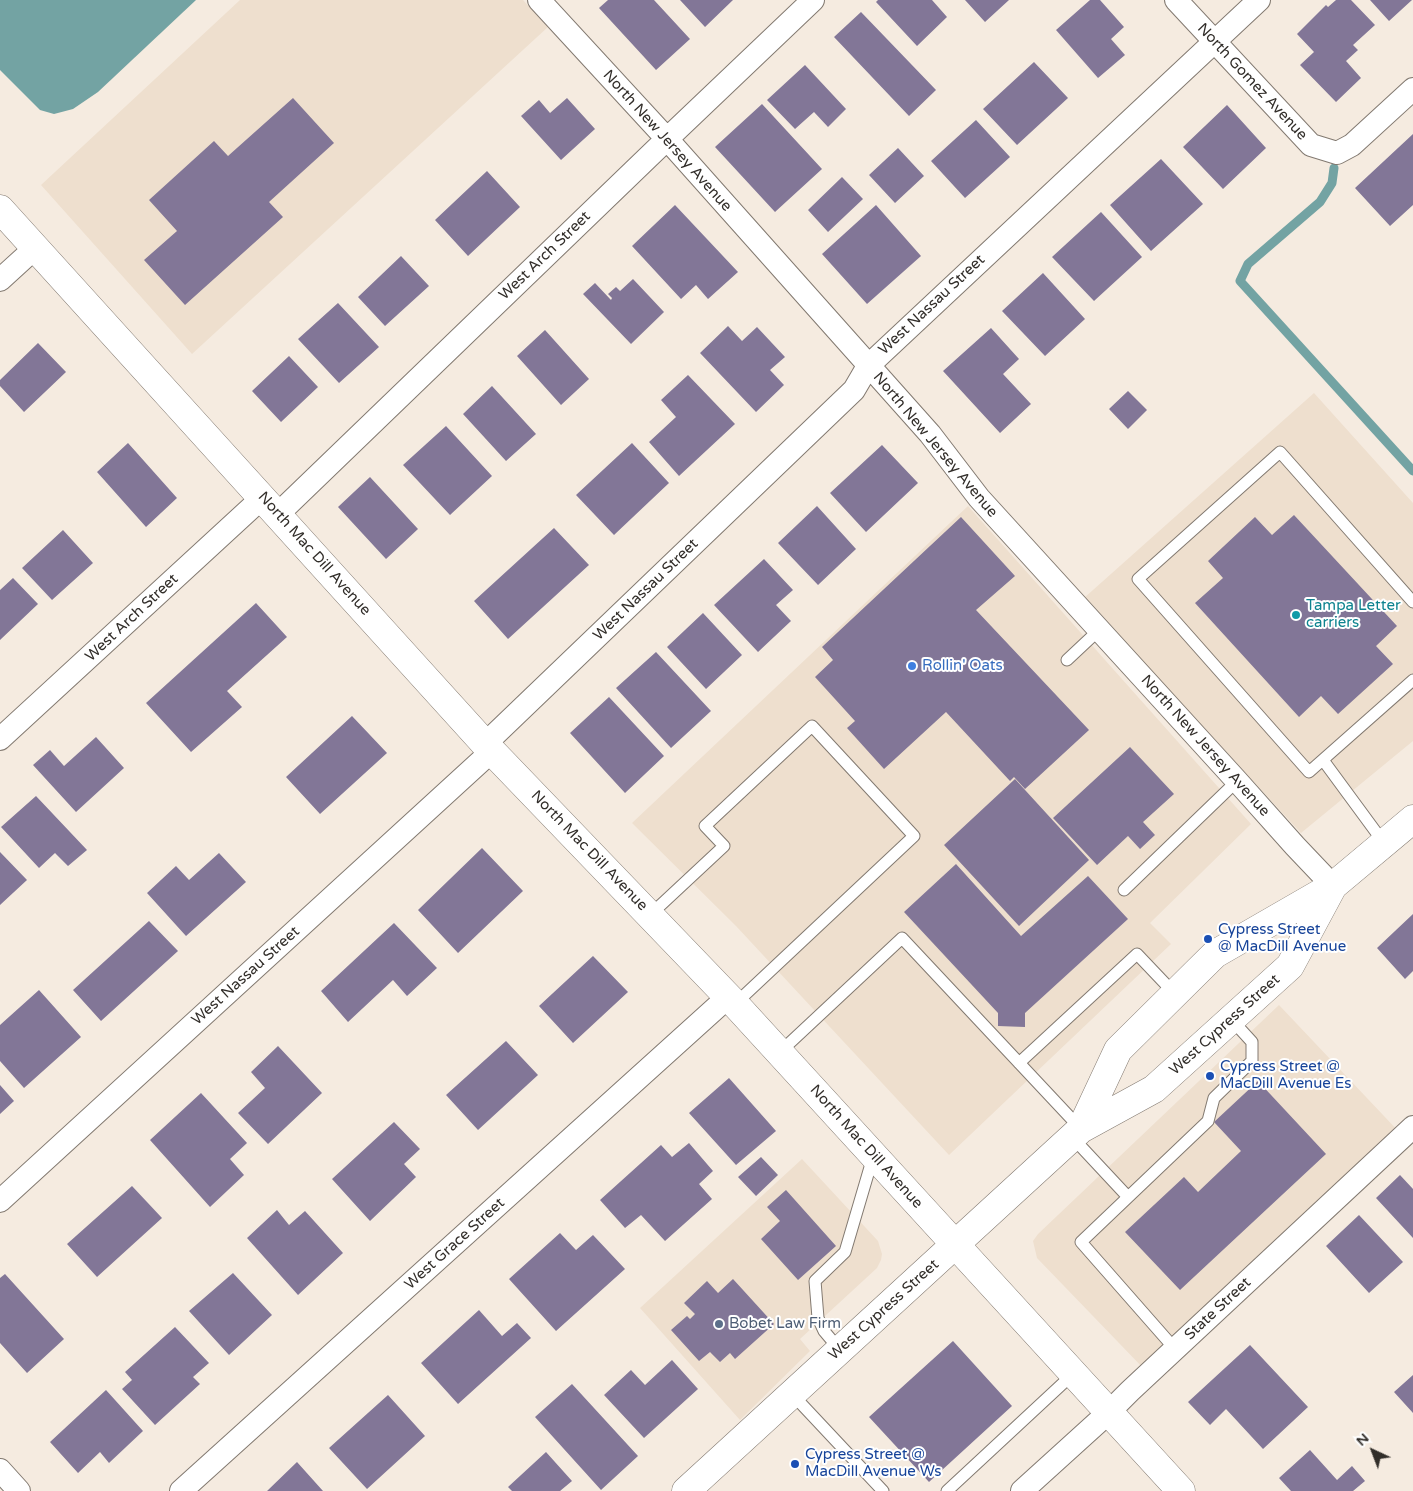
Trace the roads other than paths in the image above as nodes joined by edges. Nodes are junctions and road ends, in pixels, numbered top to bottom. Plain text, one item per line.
1 (539, 0) edge
2 (814, 0) edge
3 (1176, 0) edge
4 (1259, 0) edge
5 (1214, 42) junction
6 (1413, 89) edge
7 (667, 139) junction
8 (0, 208) edge
9 (36, 248) junction
10 (0, 280) edge
11 (868, 366) junction
12 (270, 506) junction
13 (1413, 602) edge
14 (1098, 630) junction
15 (1066, 660) dead end
16 (1413, 680) edge
17 (0, 739) edge
18 (489, 747) junction
19 (1323, 760) junction
20 (1237, 780) junction
21 (1413, 819) edge
22 (1384, 843) junction
23 (1333, 886) junction
24 (1124, 890) dead end
25 (650, 915) junction
26 (1175, 994) junction
27 (732, 1000) junction
28 (1231, 1020) junction
29 (780, 1052) junction
30 (1019, 1063) junction
31 (1413, 1127) edge
32 (1076, 1133) junction
33 (874, 1156) junction
34 (1128, 1197) junction
35 (0, 1201) edge
36 (955, 1245) junction
37 (1175, 1349) junction
38 (840, 1350) junction
39 (1072, 1374) junction
40 (792, 1394) junction
41 (1108, 1413) junction
42 (0, 1470) edge
43 (19, 1491) edge
44 (182, 1491) edge
45 (686, 1491) edge
46 (883, 1491) edge
47 (947, 1491) edge
48 (1022, 1491) edge
49 (1180, 1491) edge

1 - 7 street, North New Jersey Avenue
2 - 7 street, West Arch Street
3 - 5 street, North Gomez Avenue
4 - 5 street, West Nassau Street
5 - 6 street, North Gomez Avenue
5 - 11 street, West Nassau Street
7 - 11 street, North New Jersey Avenue
7 - 12 street, West Arch Street
8 - 9 street, North Mac Dill Avenue
9 - 10 street
9 - 12 street, North Mac Dill Avenue
11 - 14 street, North New Jersey Avenue
11 - 18 street, West Nassau Street
12 - 17 street, West Arch Street
12 - 18 street, North Mac Dill Avenue
13 - 19 lane
14 - 15 lane
14 - 20 street, North New Jersey Avenue
16 - 19 lane
18 - 25 street, North Mac Dill Avenue
18 - 35 street, West Nassau Street
19 - 22 lane
20 - 23 street, North New Jersey Avenue
20 - 24 lane
21 - 22 street, West Cypress Street
22 - 23 street, West Cypress Street
23 - 26 street, West Cypress Street
23 - 28 street, West Cypress Street
25 - 27 street, North Mac Dill Avenue
25 - 27 lane
26 - 30 lane
26 - 32 street, West Cypress Street
27 - 29 street, North Mac Dill Avenue
27 - 44 street, West Grace Street
28 - 32 street, West Cypress Street
28 - 34 lane
29 - 30 lane
29 - 33 street, North Mac Dill Avenue
30 - 32 lane
31 - 37 street, State Street
32 - 34 lane
32 - 36 street, West Cypress Street
33 - 36 street, North Mac Dill Avenue
33 - 38 lane
34 - 37 lane
36 - 38 street, West Cypress Street
36 - 39 street, North Mac Dill Avenue
37 - 41 street, State Street
38 - 40 street, West Cypress Street
39 - 41 street, North Mac Dill Avenue
39 - 47 lane
40 - 45 street, West Cypress Street
40 - 46 lane
41 - 48 street, State Street
41 - 49 street, North Mac Dill Avenue
42 - 43 street

